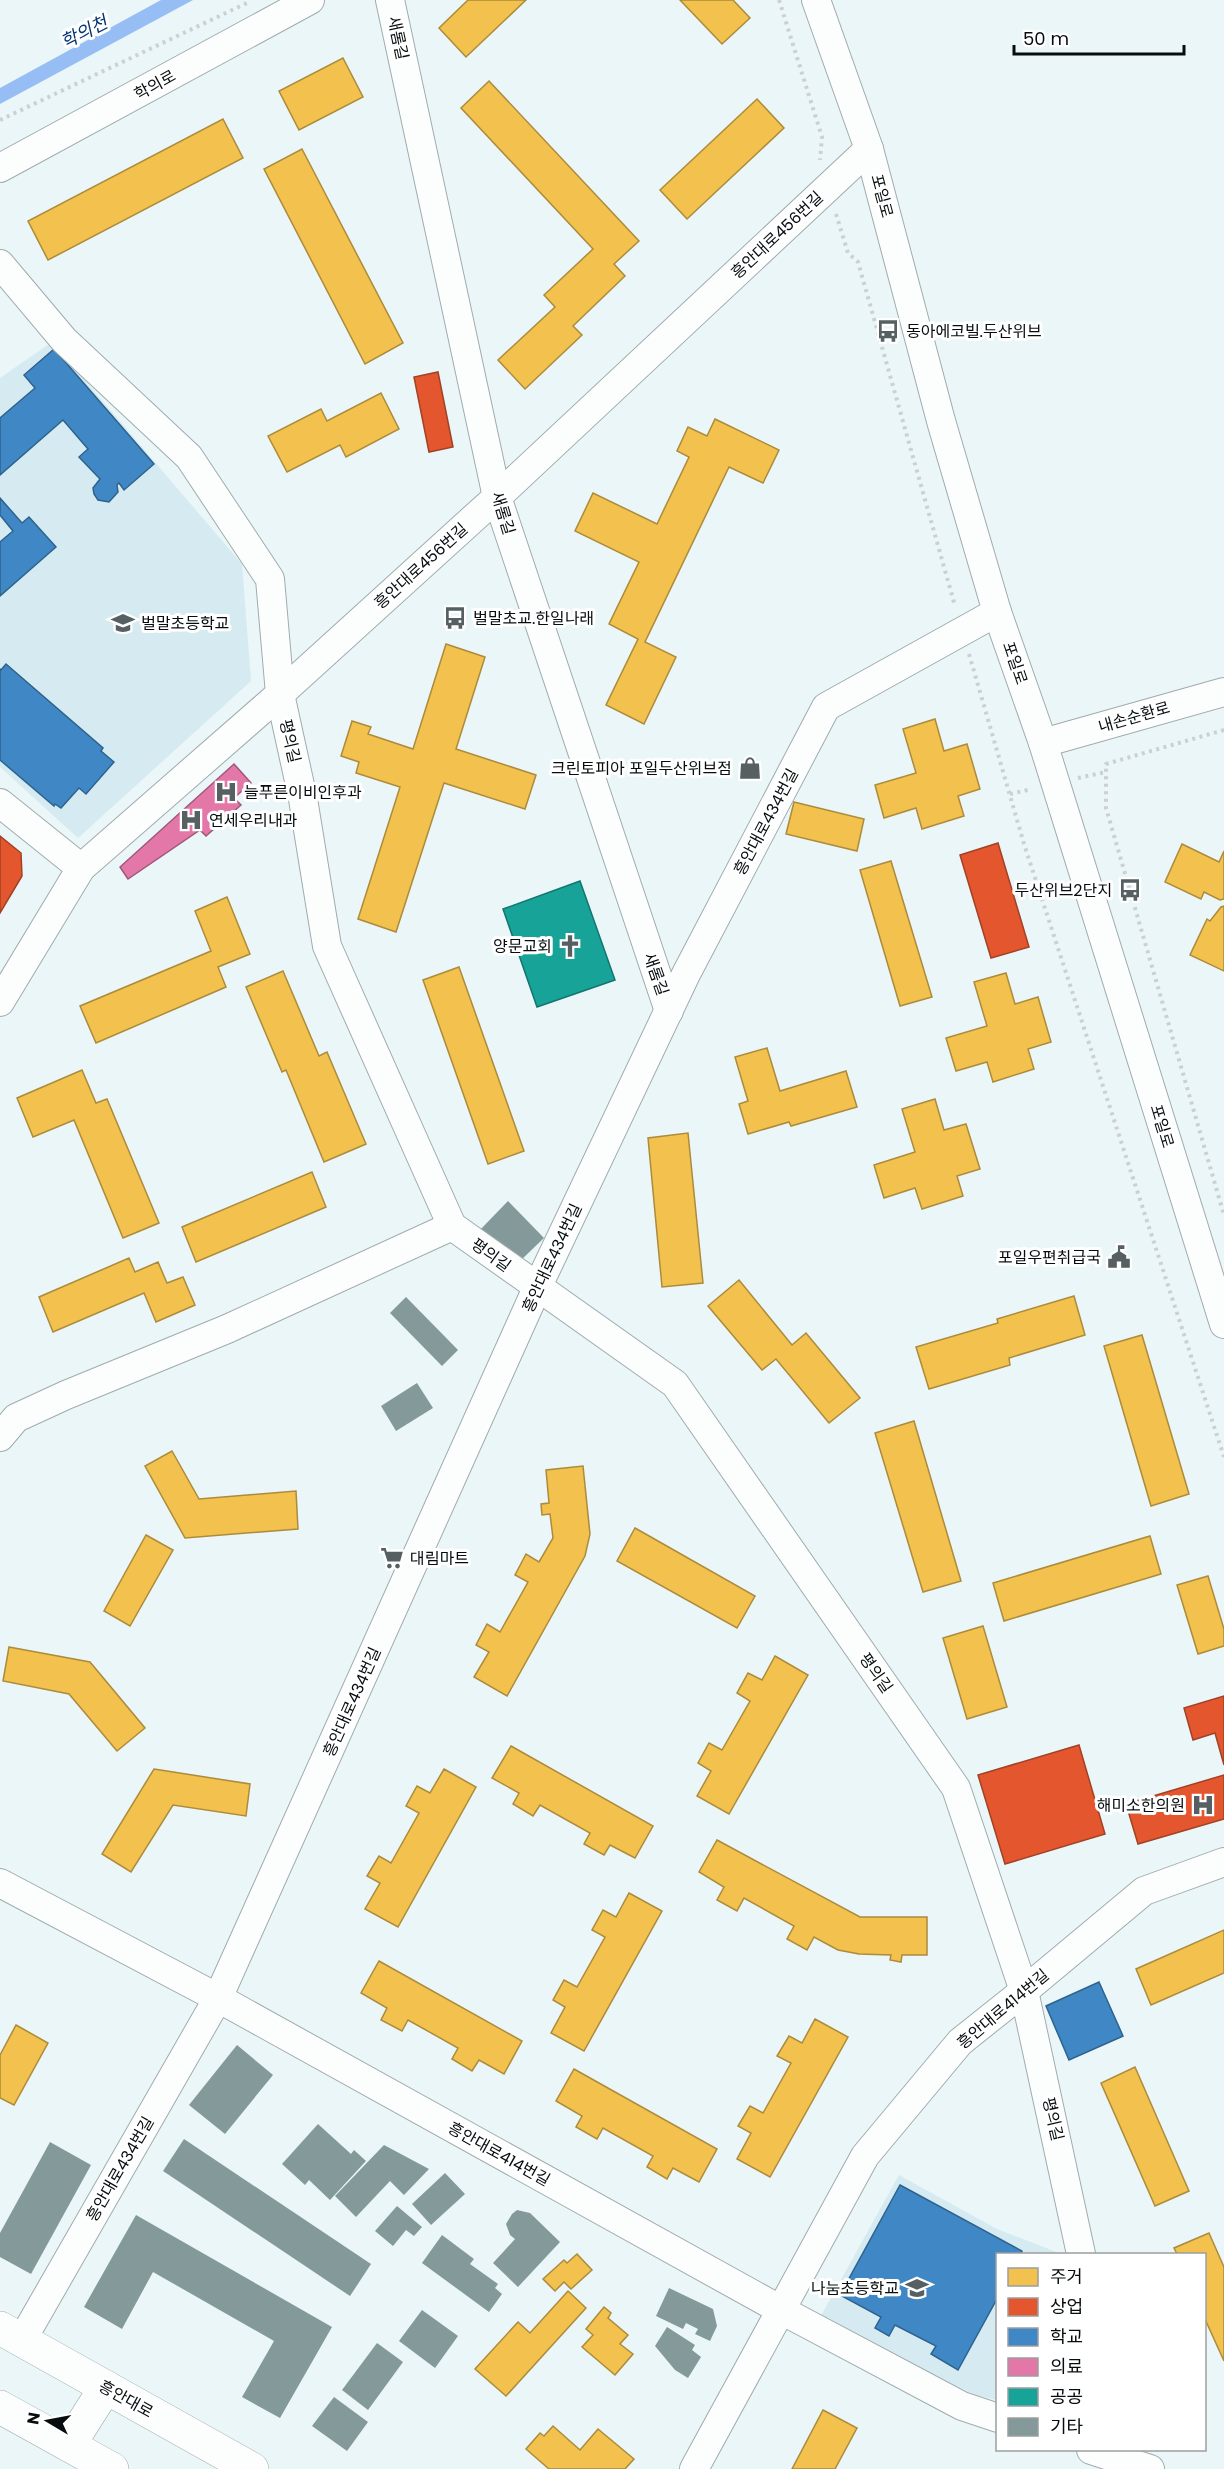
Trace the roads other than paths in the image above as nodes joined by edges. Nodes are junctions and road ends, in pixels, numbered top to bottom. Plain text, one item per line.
1 (310, 0) edge
2 (390, 0) edge
3 (816, 0) edge
4 (869, 149) junction
5 (0, 168) edge
6 (0, 264) edge
7 (497, 497) junction
8 (997, 612) junction
9 (1224, 692) edge
10 (280, 694) junction
11 (1043, 742) junction
12 (0, 803) edge
13 (81, 868) junction
14 (0, 1002) edge
15 (669, 1011) junction
16 (452, 1226) junction
17 (537, 1288) junction
18 (1224, 1324) edge
19 (0, 1437) edge
20 (1224, 1862) edge
21 (0, 1883) edge
22 (1024, 1991) junction
23 (218, 1998) junction
24 (1081, 2253) edge
25 (781, 2310) junction
26 (11, 2334) edge
27 (106, 2387) junction
28 (0, 2407) edge
29 (996, 2417) edge
30 (69, 2445) junction
31 (1094, 2451) edge
32 (112, 2469) edge
33 (252, 2469) edge
34 (694, 2469) edge
35 (1150, 2469) edge

1 - 5 street, 학의로
2 - 7 street, 새롬길
3 - 4 street, 포일로
4 - 7 street, 흥안대로456번길
4 - 8 street, 포일로
6 - 10 street, 평의길
7 - 10 street, 흥안대로456번길
7 - 15 street, 새롬길
8 - 11 street, 포일로
8 - 15 street, 흥안대로434번길
9 - 11 street, 내손순환로
10 - 13 street, 흥안대로456번길
10 - 16 street, 평의길
11 - 18 street, 포일로
12 - 13 street
13 - 14 street, 흥안대로456번길
15 - 17 street, 흥안대로434번길
16 - 17 street, 평의길
16 - 19 street
17 - 22 street, 평의길
17 - 23 street, 흥안대로434번길
20 - 22 street, 흥안대로414번길
21 - 23 street
22 - 24 street, 평의길
22 - 25 street, 흥안대로414번길
23 - 25 street, 흥안대로414번길
23 - 26 street, 흥안대로434번길
25 - 29 street
25 - 34 street, 흥안대로414번길
26 - 27 main road, 흥안대로
27 - 30 main road
27 - 33 main road, 흥안대로
28 - 30 main road
30 - 32 main road
31 - 35 street

